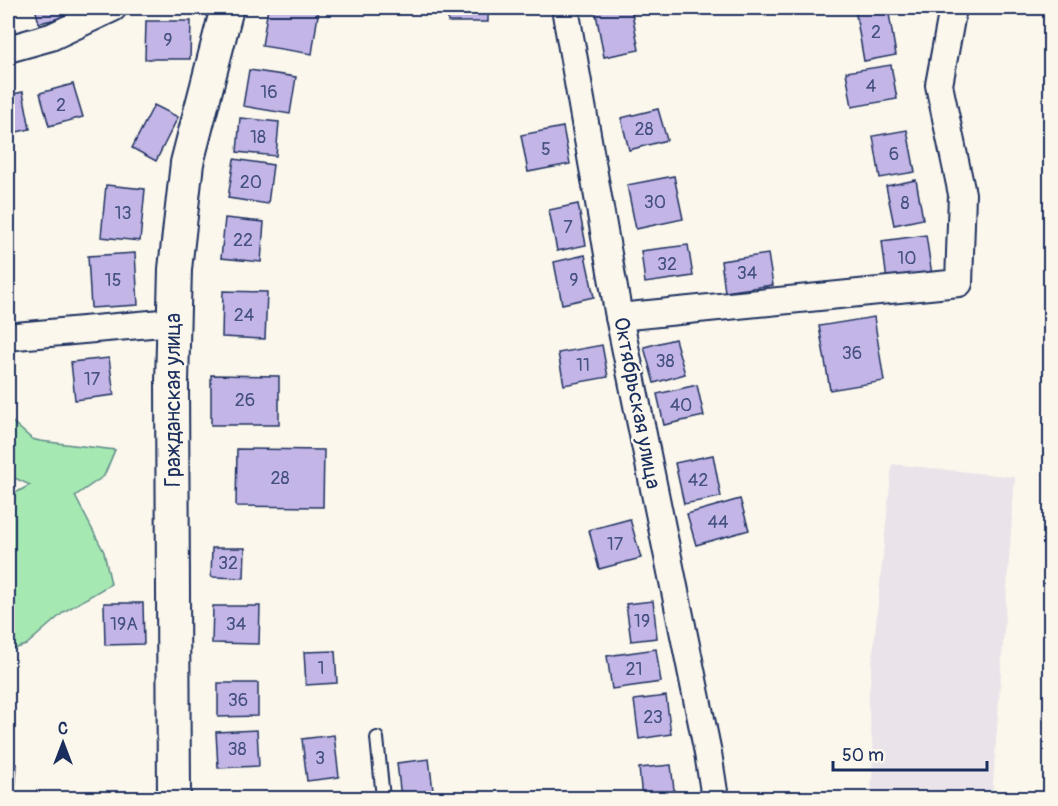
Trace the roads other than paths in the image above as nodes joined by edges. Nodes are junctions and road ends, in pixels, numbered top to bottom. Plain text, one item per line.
1 (113, 8) edge
2 (227, 8) edge
3 (565, 8) edge
4 (953, 8) edge
5 (8, 49) edge
6 (619, 317) junction
7 (173, 322) junction
8 (8, 338) edge
9 (377, 738) dead end
10 (174, 798) edge
11 (383, 798) edge
12 (715, 798) edge

1 - 5 street
2 - 7 street, Гражданская улица
3 - 6 street, Октябрьская улица
4 - 6 street
6 - 12 street, Октябрьская улица
7 - 8 street
7 - 10 street, Гражданская улица
9 - 11 lane

